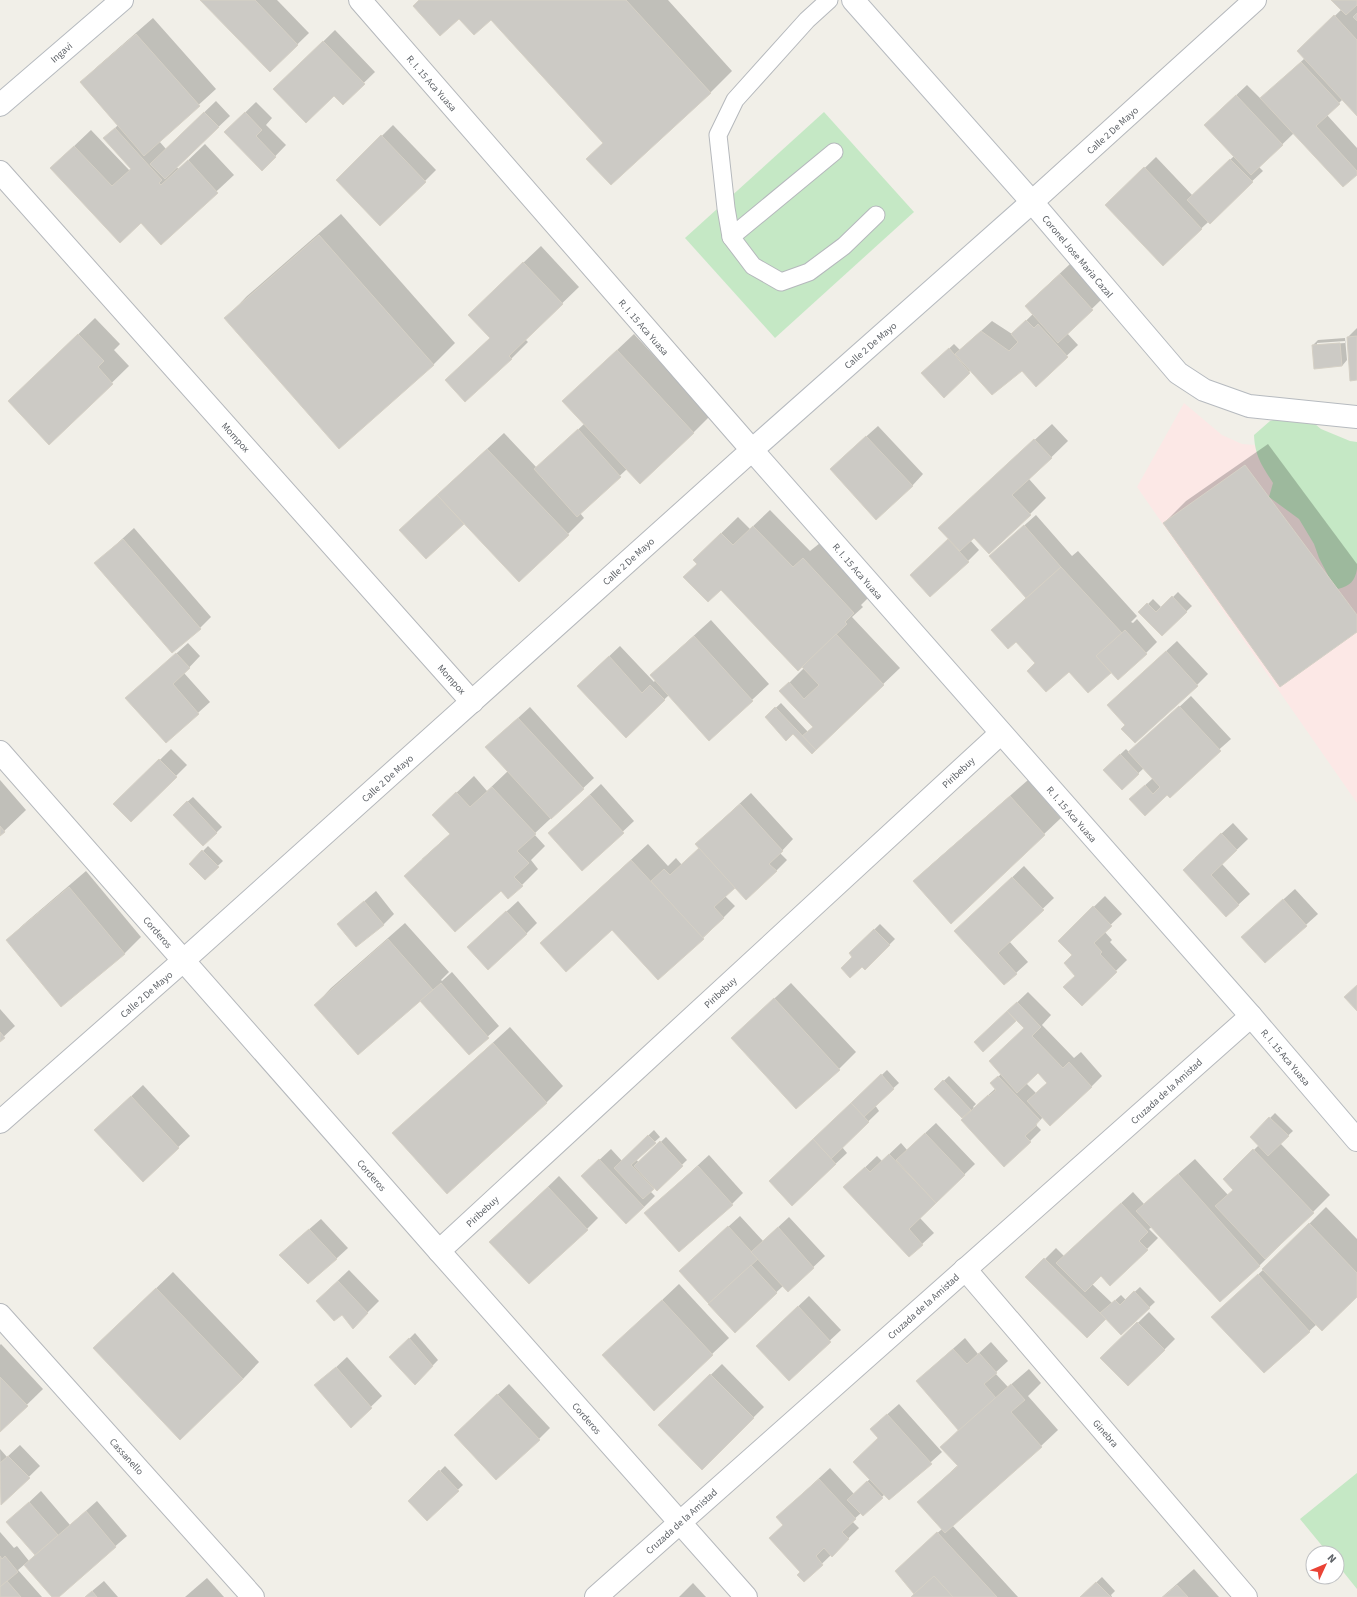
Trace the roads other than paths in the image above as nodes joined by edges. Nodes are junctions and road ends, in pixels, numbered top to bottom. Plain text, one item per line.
1 (122, 0) edge
2 (360, 0) edge
3 (829, 0) edge
4 (853, 0) edge
5 (1255, 0) edge
6 (0, 105) edge
7 (834, 152) dead end
8 (0, 172) edge
9 (1032, 202) junction
10 (876, 215) dead end
11 (732, 237) junction
12 (1357, 417) edge
13 (752, 450) junction
14 (472, 702) junction
15 (1001, 732) junction
16 (0, 752) edge
17 (184, 960) junction
18 (1251, 1016) junction
19 (0, 1122) edge
20 (1357, 1140) edge
21 (439, 1251) junction
22 (965, 1269) junction
23 (0, 1315) edge
24 (679, 1523) junction
25 (253, 1597) edge
26 (596, 1597) edge
27 (746, 1597) edge
28 (1246, 1597) edge

1 - 6 street, Ingavi
2 - 13 street, R. I. 15 Aca Yuasa
3 - 11 lane
4 - 9 street, Coronel Jose Maria Cazal
5 - 9 street, Calle 2 De Mayo
7 - 11 lane
8 - 14 street, Mompox
9 - 12 street, Coronel Jose Maria Cazal
9 - 13 street, Calle 2 De Mayo
10 - 11 lane
13 - 14 street, Calle 2 De Mayo
13 - 15 street, R. I. 15 Aca Yuasa
14 - 17 street, Calle 2 De Mayo
15 - 18 street, R. I. 15 Aca Yuasa
15 - 21 street, Piribebuy
16 - 17 street, Corderos
17 - 19 street, Calle 2 De Mayo
17 - 21 street, Corderos
18 - 20 street, R. I. 15 Aca Yuasa
18 - 22 street, Cruzada de la Amistad
21 - 24 street, Corderos
22 - 24 street, Cruzada de la Amistad
22 - 28 street, Ginebra
23 - 25 street, Cassanello
24 - 26 street, Cruzada de la Amistad
24 - 27 street, Corderos

